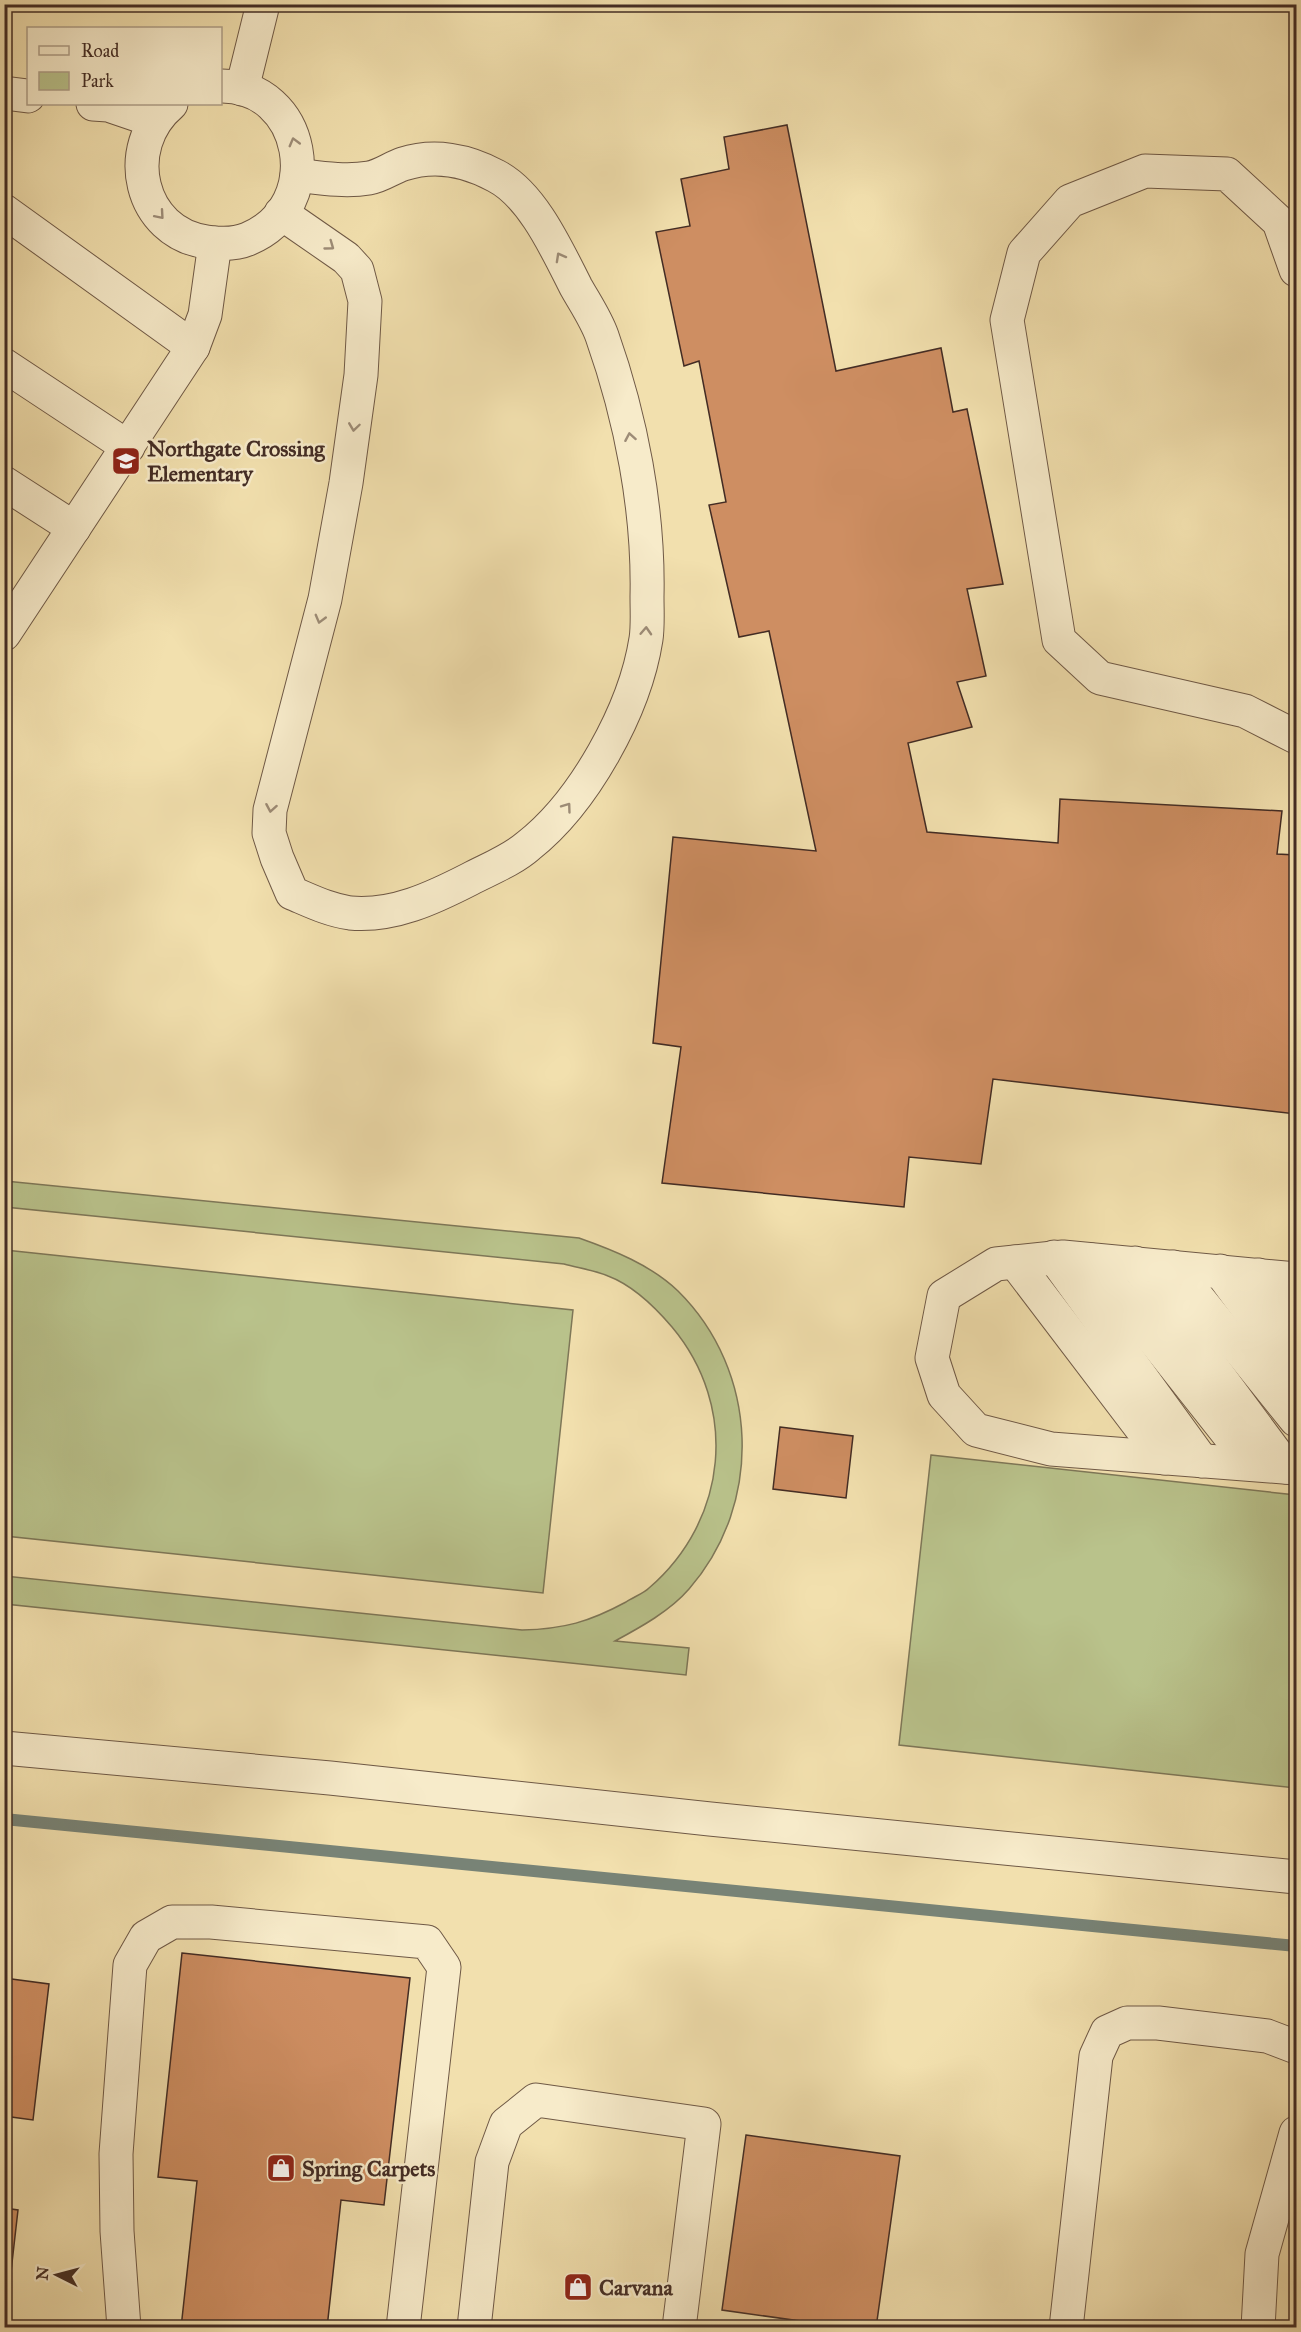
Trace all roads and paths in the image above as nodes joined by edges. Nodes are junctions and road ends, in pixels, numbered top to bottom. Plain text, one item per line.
1 (262, 4) edge
2 (231, 87) edge
3 (4, 93) edge
4 (27, 96) edge
5 (108, 105) edge
6 (163, 112) edge
7 (297, 175) junction
8 (4, 211) edge
9 (281, 213) junction
10 (215, 243) junction
11 (1296, 270) edge
12 (193, 347) junction
13 (4, 365) edge
14 (128, 447) junction
15 (4, 483) edge
16 (74, 528) junction
17 (8, 624) edge
18 (1296, 737) edge
19 (1054, 1257) junction
20 (1091, 1260) junction
21 (1015, 1262) junction
22 (1135, 1263) junction
23 (1173, 1267) junction
24 (1220, 1271) junction
25 (1258, 1275) junction
26 (1296, 1279) edge
27 (1296, 1323) edge
28 (1296, 1374) edge
29 (1296, 1420) edge
30 (1164, 1458) junction
31 (1202, 1461) junction
32 (1251, 1464) junction
33 (1291, 1467) edge
34 (4, 1748) edge
35 (1296, 1876) edge
36 (1296, 2047) edge
37 (1296, 2133) edge
38 (124, 2328) edge
39 (403, 2328) edge
40 (474, 2328) edge
41 (680, 2328) edge
42 (1066, 2328) edge
43 (1258, 2328) edge

1 - 2 lane
7 -> 2 lane
3 - 4 lane
5 - 6 lane
6 -> 10 lane
7 - 9 lane
9 -> 7 lane
8 - 12 lane
9 - 10 lane
10 - 12 lane
11 - 18 lane
12 - 14 lane
13 - 14 lane
14 - 16 lane
15 - 16 lane
16 - 17 lane
19 - 20 lane
19 - 21 lane
19 - 31 lane
20 - 22 lane
20 - 32 lane
21 - 30 lane
21 - 30 lane
22 - 23 lane
22 - 33 lane
23 - 24 lane
23 - 29 lane
24 - 25 lane
24 - 28 lane
25 - 26 lane
25 - 27 lane
30 - 31 lane
31 - 32 lane
32 - 33 lane
34 - 35 lane
36 - 42 lane
37 - 43 lane
38 - 39 lane
40 - 41 lane

